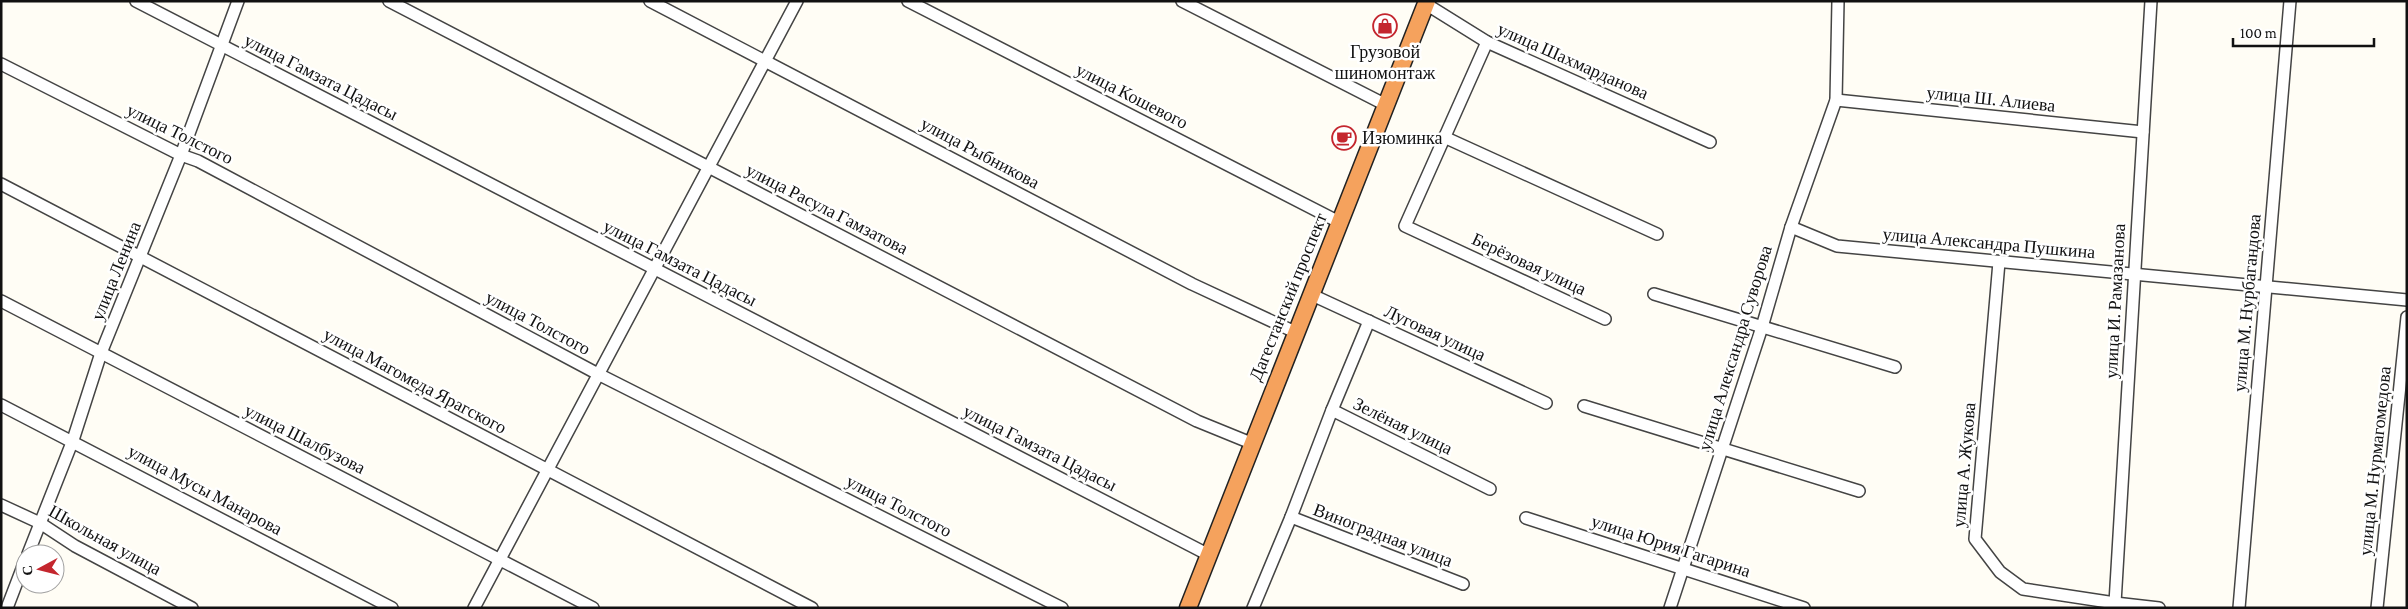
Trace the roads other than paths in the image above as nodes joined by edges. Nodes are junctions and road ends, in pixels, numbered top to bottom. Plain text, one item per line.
1 (136, 1) edge
2 (238, 1) edge
3 (390, 1) edge
4 (650, 1) edge
5 (797, 1) edge
6 (908, 1) edge
7 (1182, 1) edge
8 (1838, 1) edge
9 (2151, 1) edge
10 (2290, 1) edge
11 (1426, 3) edge
12 (1487, 42) junction
13 (221, 45) junction
14 (765, 60) junction
15 (1, 64) edge
16 (1836, 100) junction
17 (1386, 105) junction
18 (2143, 132) junction
19 (1444, 137) junction
20 (1710, 142) dead end
21 (180, 155) junction
22 (709, 167) junction
23 (1, 184) edge
24 (1339, 222) junction
25 (1791, 227) junction
26 (1657, 234) dead end
27 (140, 257) junction
28 (1999, 262) junction
29 (654, 269) junction
30 (2134, 274) junction
31 (2266, 287) junction
32 (1310, 294) junction
33 (1654, 294) dead end
34 (2407, 300) edge
35 (1, 301) edge
36 (2407, 317) edge
37 (1605, 319) dead end
38 (1369, 321) junction
39 (1762, 326) junction
40 (1295, 332) junction
41 (101, 353) junction
42 (1895, 367) dead end
43 (598, 374) junction
44 (1546, 404) dead end
45 (1, 405) edge
46 (1584, 406) dead end
47 (1332, 410) junction
48 (73, 440) junction
49 (1251, 443) junction
50 (1722, 449) junction
51 (547, 470) junction
52 (1490, 489) dead end
53 (1859, 491) dead end
54 (1, 505) edge
55 (1291, 518) junction
56 (1526, 518) dead end
57 (40, 523) junction
58 (32, 544) edge
59 (1209, 555) junction
60 (500, 560) junction
61 (1683, 568) junction
62 (1463, 584) dead end
63 (15, 587) edge
64 (2115, 604) junction
65 (7, 608) edge
66 (192, 608) edge
67 (392, 608) edge
68 (474, 608) edge
69 (593, 608) edge
70 (812, 608) edge
71 (1062, 608) edge
72 (1188, 608) edge
73 (1252, 608) edge
74 (1670, 608) edge
75 (1804, 608) edge
76 (2160, 608) edge
77 (2239, 608) edge
78 (2377, 608) edge

1 - 13 street, улица Гамзата Цадасы
2 - 13 street, улица Ленина
3 - 22 street, улица Расула Гамзатова
4 - 14 street, улица Рыбникова
5 - 14 street
6 - 24 street, улица Кошевого
7 - 17 street
8 - 16 street, улица Александра Суворова
9 - 18 street, улица И. Рамазанова
10 - 31 street, улица М. Нурбагандова
11 - 12 street, улица Шахмарданова
11 - 17 highway, Дагестанский проспект
12 - 19 street
12 - 20 street, улица Шахмарданова
13 - 21 street, улица Ленина
13 - 29 street, улица Гамзата Цадасы
14 - 22 street
14 - 40 street, улица Рыбникова
15 - 21 street, улица Толстого
16 - 18 street, улица Ш. Алиева
16 - 25 street, улица Александра Суворова
17 - 24 highway, Дагестанский проспект
18 - 30 street, улица И. Рамазанова
19 - 26 street
19 - 37 street, Берёзовая улица
21 - 27 street, улица Ленина
21 - 43 street, улица Толстого
22 - 29 street
22 - 49 street, улица Расула Гамзатова
23 - 27 street, улица Магомеда Ярагского
24 - 32 highway, Дагестанский проспект
25 - 28 street, улица Александра Пушкина
25 - 39 street, улица Александра Суворова
27 - 41 street, улица Ленина
27 - 51 street, улица Магомеда Ярагского
28 - 30 street, улица Александра Пушкина
28 - 64 street, улица А. Жукова
29 - 43 street
29 - 59 street, улица Гамзата Цадасы
30 - 31 street, улица Александра Пушкина
30 - 64 street, улица И. Рамазанова
31 - 34 street, улица Александра Пушкина
31 - 77 street, улица М. Нурбагандова
32 - 38 street, Луговая улица
32 - 40 highway, Дагестанский проспект
33 - 39 street
35 - 41 street, улица Шалбузова
36 - 78 street, улица М. Нурмагомедова
38 - 44 street, Луговая улица
38 - 47 street, Зелёная улица
39 - 42 street
39 - 50 street, улица Александра Суворова
40 - 49 highway, Дагестанский проспект
41 - 48 street, улица Ленина
41 - 60 street, улица Шалбузова
43 - 51 street
43 - 71 street, улица Толстого
45 - 48 street, улица Мусы Манарова
46 - 50 street
47 - 52 street, Зелёная улица
47 - 55 street
48 - 57 street, улица Ленина
48 - 67 street, улица Мусы Манарова
49 - 59 highway, Дагестанский проспект
50 - 53 street
50 - 61 street, улица Александра Суворова
51 - 60 street
51 - 70 street, улица Магомеда Ярагского
54 - 57 street, Школьная улица
55 - 62 street, Виноградная улица
55 - 73 street
56 - 61 street, улица Юрия Гагарина
57 - 58 street, улица Ленина
57 - 66 street, Школьная улица
59 - 72 highway, Дагестанский проспект
60 - 68 street
60 - 69 street, улица Шалбузова
61 - 74 street, улица Александра Суворова
61 - 75 street, улица Юрия Гагарина
63 - 65 street
64 - 76 street, улица А. Жукова

